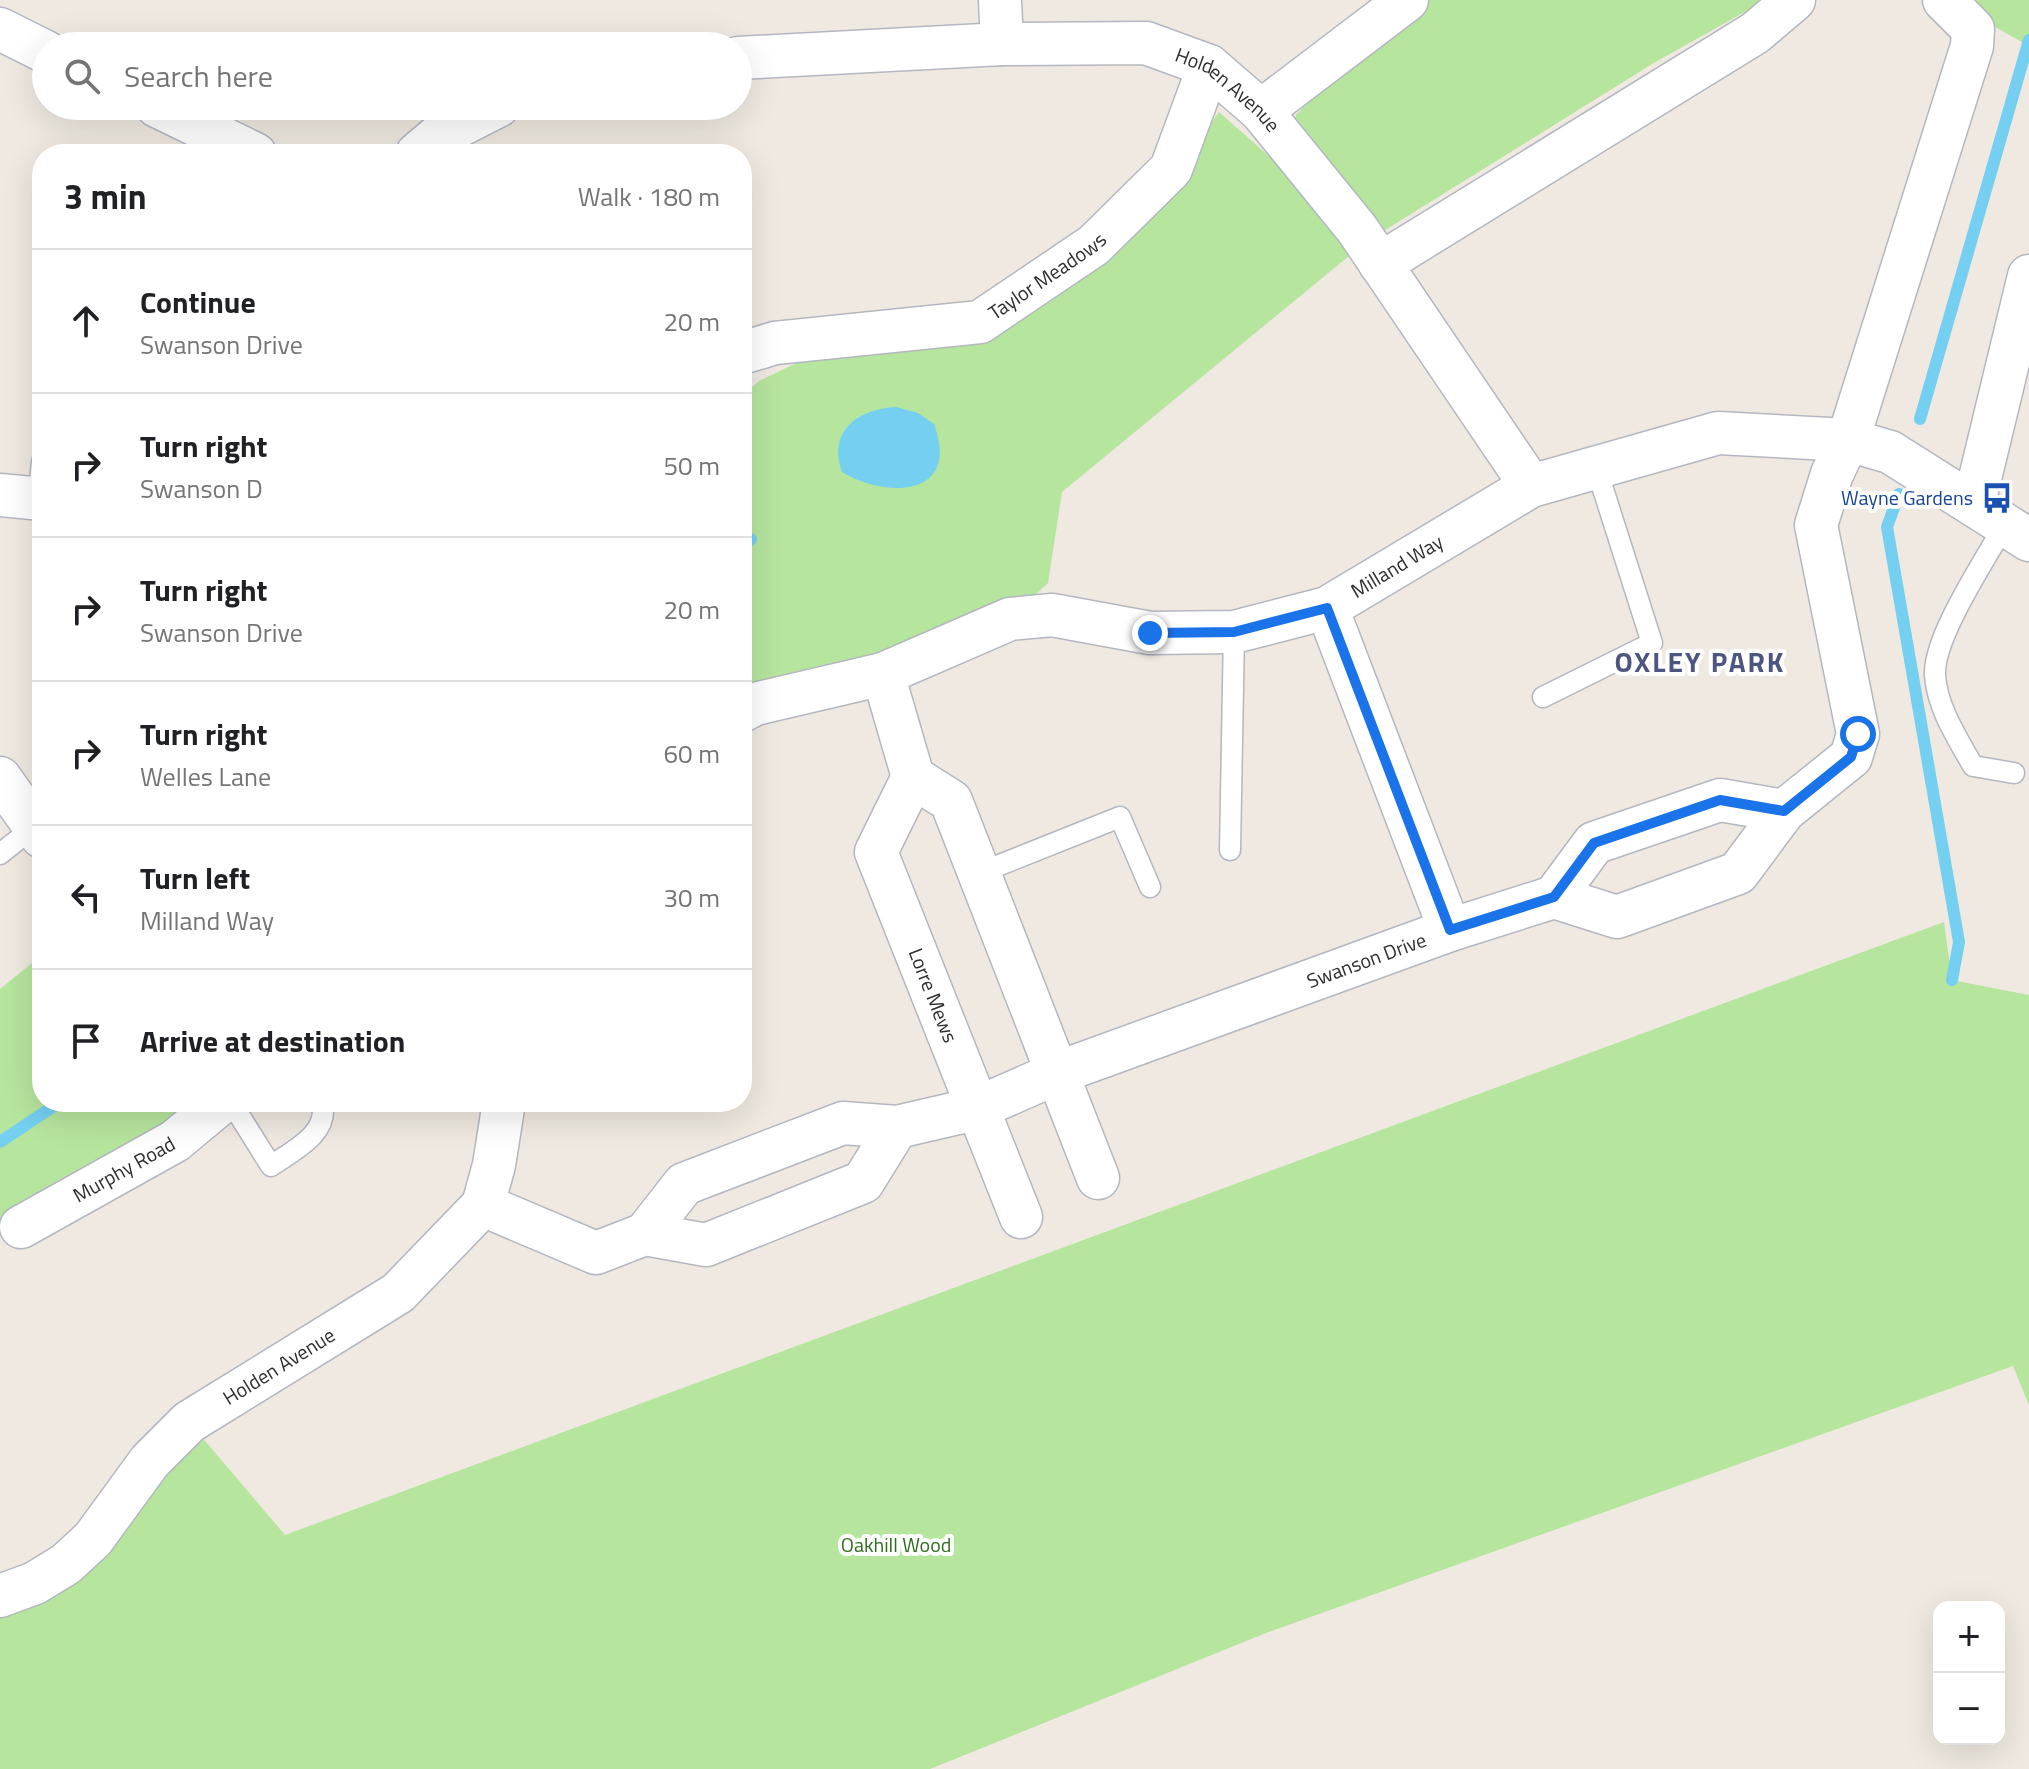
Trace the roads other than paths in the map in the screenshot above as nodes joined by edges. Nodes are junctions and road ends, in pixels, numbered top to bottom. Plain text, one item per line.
1 (6, 0) edge
2 (1000, 0) edge
3 (1407, 0) edge
4 (1794, 0) edge
5 (1944, 0) edge
6 (0, 27) edge
7 (32, 44) edge
8 (1002, 44) junction
9 (752, 57) edge
10 (1209, 66) junction
11 (1261, 111) junction
12 (186, 120) edge
13 (470, 120) edge
14 (235, 144) edge
15 (429, 144) edge
16 (1380, 264) junction
17 (2029, 276) edge
18 (752, 350) edge
19 (1848, 440) junction
20 (1596, 467) junction
21 (1531, 486) junction
22 (2003, 522) edge
23 (1327, 608) junction
24 (1234, 632) junction
25 (883, 674) junction
26 (1543, 697) dead end
27 (752, 706) edge
28 (2014, 773) dead end
29 (913, 777) junction
30 (0, 778) edge
31 (1784, 811) junction
32 (32, 823) edge
33 (32, 835) edge
34 (1230, 850) dead end
35 (0, 854) edge
36 (982, 872) junction
37 (1150, 887) dead end
38 (1554, 897) junction
39 (1450, 930) junction
40 (1057, 1073) junction
41 (975, 1109) junction
42 (210, 1112) edge
43 (237, 1112) edge
44 (323, 1112) edge
45 (502, 1112) edge
46 (897, 1127) junction
47 (1098, 1178) dead end
48 (483, 1205) junction
49 (1021, 1217) dead end
50 (21, 1227) dead end
51 (645, 1234) junction
52 (0, 1596) edge

1 - 6 street
2 - 8 street
3 - 11 street
4 - 16 street
5 - 19 street
6 - 7 street
8 - 9 street, Holden Avenue
8 - 10 street, Holden Avenue
10 - 11 street, Holden Avenue
10 - 18 street, Taylor Meadows
11 - 16 street, Holden Avenue
12 - 14 street
13 - 15 street
16 - 21 street, Holden Avenue
17 - 22 street
19 - 20 street, Milland Way
19 - 22 street, Milland Way
19 - 31 street
20 - 21 street, Milland Way
20 - 26 lane
21 - 23 street, Milland Way
22 - 28 lane
23 - 24 street, Milland Way
23 - 39 street
24 - 25 street, Milland Way
24 - 34 lane
25 - 27 street, Milland Way
25 - 29 street
29 - 36 street
29 - 41 street, Lorre Mews
30 - 32 street
31 - 38 street
31 - 38 street
33 - 35 lane
36 - 37 lane
36 - 40 street
38 - 39 street, Swanson Drive
39 - 40 street, Swanson Drive
40 - 41 street, Swanson Drive
40 - 47 street
41 - 46 street, Swanson Drive
41 - 49 street, Lorre Mews
42 - 50 street, Murphy Road
43 - 44 lane
45 - 48 street, Holden Avenue
46 - 51 street, Swanson Drive
46 - 51 street
48 - 51 street
48 - 52 street, Holden Avenue

